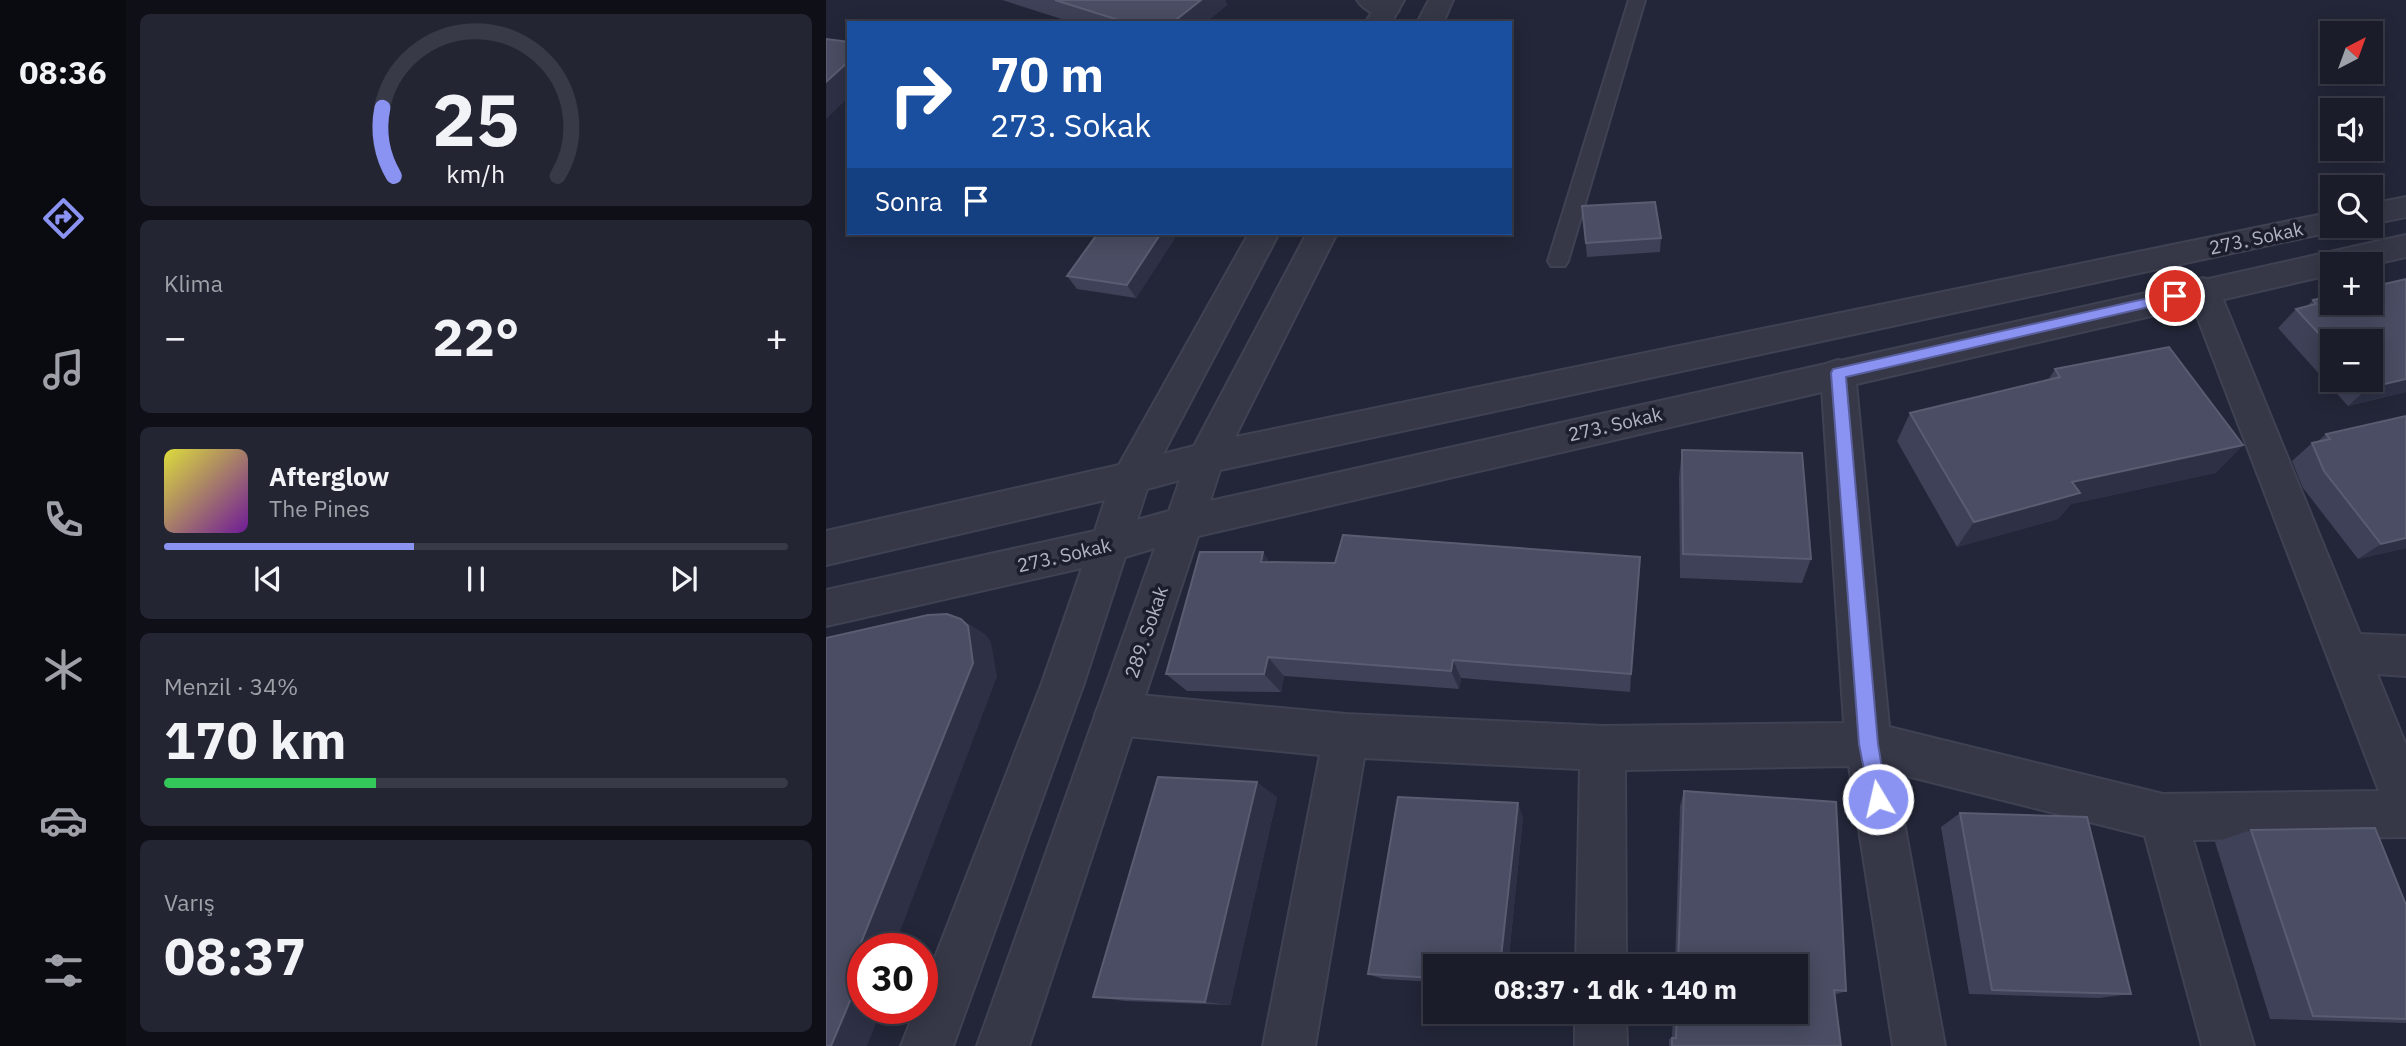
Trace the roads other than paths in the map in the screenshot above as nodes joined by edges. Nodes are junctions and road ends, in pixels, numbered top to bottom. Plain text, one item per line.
1 (1441, 0) edge
2 (1637, 0) edge
3 (1431, 21) edge
4 (2406, 206) edge
5 (2383, 211) edge
6 (2320, 225) edge
7 (1263, 235) edge
8 (1321, 235) edge
9 (2406, 246) edge
10 (1558, 261) dead end
11 (2203, 290) junction
12 (1838, 373) junction
13 (1206, 458) junction
14 (1132, 477) junction
15 (1184, 523) junction
16 (1107, 545) junction
17 (826, 548) edge
18 (826, 608) edge
19 (2348, 653) junction
20 (2406, 656) edge
21 (1117, 714) junction
22 (1346, 736) junction
23 (1868, 744) junction
24 (1603, 748) junction
25 (2406, 801) edge
26 (2406, 814) edge
27 (2163, 817) junction
28 (1601, 954) edge
29 (1601, 1024) edge
30 (927, 1046) edge
31 (1003, 1046) edge
32 (1289, 1046) edge
33 (1601, 1046) edge
34 (1919, 1046) edge
35 (2228, 1046) edge

1 - 3 street
2 - 10 lane
4 - 5 street
6 - 13 street, 273. Sokak
7 - 14 street
8 - 13 street, 289. Sokak
9 - 11 street, 273. Sokak
11 - 12 street, 273. Sokak
11 - 19 street
12 - 15 street, 273. Sokak
12 - 23 street
13 - 14 street, 273. Sokak
13 - 15 street, 289. Sokak
14 - 16 street
14 - 17 street, 273. Sokak
15 - 16 street, 273. Sokak
15 - 21 street, 289. Sokak
16 - 18 street, 273. Sokak
16 - 30 street
19 - 20 street
19 - 25 street
21 - 22 street
21 - 31 street, 289. Sokak
22 - 24 street
22 - 32 street
23 - 24 street
23 - 27 street
23 - 34 street
24 - 28 street
26 - 27 street
27 - 35 street
29 - 33 street

